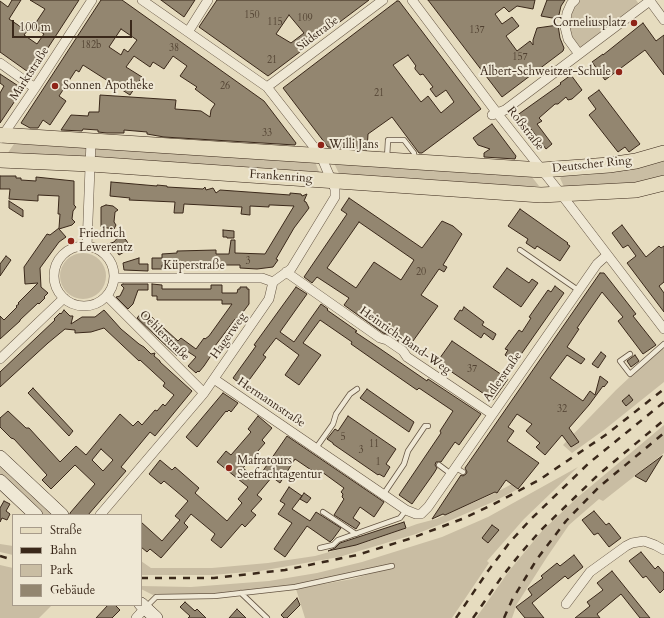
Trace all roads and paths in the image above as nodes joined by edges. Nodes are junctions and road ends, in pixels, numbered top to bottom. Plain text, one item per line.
1 (92, 0) edge
2 (142, 0) edge
3 (208, 0) edge
4 (383, 0) edge
5 (412, 0) edge
6 (575, 0) edge
7 (650, 0) edge
8 (639, 4) edge
9 (664, 20) edge
10 (188, 32) junction
11 (579, 54) junction
12 (0, 63) edge
13 (267, 87) junction
14 (35, 88) junction
15 (494, 115) junction
16 (1, 137) edge
17 (91, 141) junction
18 (664, 153) edge
19 (321, 156) junction
20 (0, 160) edge
21 (386, 161) junction
22 (415, 162) junction
23 (90, 164) junction
24 (542, 170) junction
25 (331, 180) junction
26 (664, 183) edge
27 (561, 194) junction
28 (87, 246) junction
29 (520, 250) dead end
30 (607, 255) junction
31 (286, 272) junction
32 (114, 278) junction
33 (273, 282) junction
34 (578, 290) junction
35 (107, 296) junction
36 (64, 298) junction
37 (664, 329) edge
38 (664, 344) edge
39 (630, 354) dead end
40 (0, 359) edge
41 (214, 379) junction
42 (357, 389) dead end
43 (204, 393) junction
44 (492, 414) junction
45 (428, 426) dead end
46 (316, 448) junction
47 (0, 457) edge
48 (439, 465) dead end
49 (456, 471) junction
50 (0, 481) edge
51 (384, 494) junction
52 (406, 510) junction
53 (322, 512) dead end
54 (35, 514) edge
55 (61, 514) edge
56 (101, 514) edge
57 (421, 514) joint
58 (356, 534) junction
59 (320, 548) dead end
60 (664, 550) edge
61 (392, 566) dead end
62 (241, 593) junction
63 (566, 604) dead end
64 (143, 606) edge
65 (136, 618) edge
66 (156, 618) edge
67 (267, 618) edge

1 - 14 street, Marktstraße
2 - 10 street
3 - 10 street
4 - 13 street, Südstraße
5 - 15 street, Roßstraße
6 - 11 street
7 - 8 street
7 - 9 street
8 - 11 street
10 - 13 street
11 - 15 street
12 - 14 street
13 - 19 street
14 - 16 street, Marktstraße
15 - 24 street, Roßstraße
16 - 17 main road, Frankenring
17 - 19 main road, Frankenring
17 - 23 street
18 - 24 main road, Deutscher Ring
19 - 21 main road, Frankenring
19 - 25 street
20 - 23 main road, Frankenring
21 - 22 main road, Frankenring
21 - 22 lane
22 - 24 main road, Frankenring
23 - 25 main road, Frankenring
23 - 28 street
24 - 27 street, Roßstraße
25 - 27 main road, Frankenring
25 - 31 street
26 - 27 main road
27 - 30 street, Roßstraße
28 - 32 street
28 - 36 street
29 - 34 lane
30 - 34 street, Adlerstraße
30 - 37 street, Roßstraße
31 - 33 street
31 - 44 street, Heinrich-Band-Weg
32 - 33 street, Küperstraße
32 - 35 street
33 - 41 street, Hagerweg
34 - 44 street, Adlerstraße
35 - 36 street
35 - 43 street, Oehlerstraße
36 - 40 street
38 - 39 lane
41 - 43 street, Hagerweg
41 - 46 street, Hermannstraße
42 - 46 lane
43 - 56 street, Hagerweg
44 - 49 street, Adlerstraße
45 - 51 lane
46 - 51 street, Hermannstraße
47 - 55 street
48 - 49 lane
49 - 57 street, Adlerstraße
50 - 54 street
51 - 52 street, Hermannstraße
52 - 57 street, Hermannstraße
52 - 58 lane
53 - 58 lane
58 - 59 lane
60 - 63 street
61 - 62 lane
62 - 64 lane
62 - 67 lane
64 - 65 street
64 - 66 street

